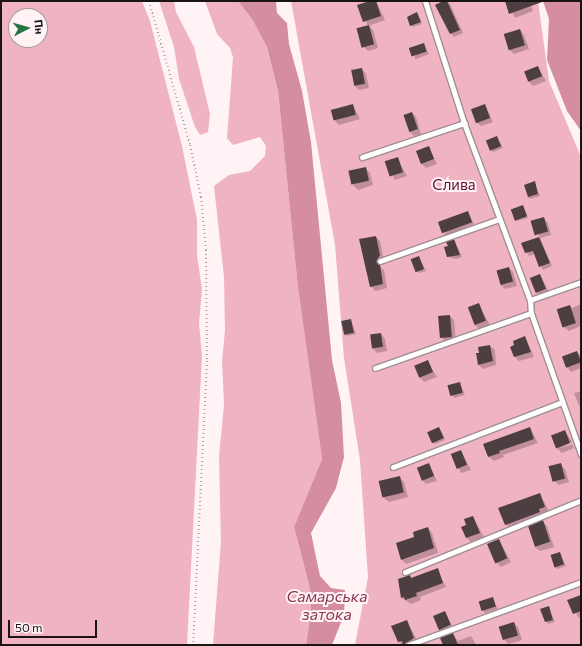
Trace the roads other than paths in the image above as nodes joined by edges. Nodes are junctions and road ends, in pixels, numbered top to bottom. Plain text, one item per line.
1 (425, 1) edge
2 (464, 123) junction
3 (362, 157) dead end
4 (499, 219) junction
5 (380, 260) dead end
6 (581, 282) edge
7 (530, 300) junction
8 (532, 313) junction
9 (375, 368) dead end
10 (562, 402) junction
11 (581, 454) edge
12 (393, 467) dead end
13 (581, 500) edge
14 (405, 572) dead end
15 (581, 582) edge
16 (408, 645) edge

1 - 2 lane
2 - 3 lane
2 - 4 lane
4 - 5 lane
4 - 7 lane
6 - 7 lane
7 - 8 lane
8 - 9 lane
8 - 10 lane
10 - 11 lane
10 - 12 lane
13 - 14 lane
15 - 16 lane

